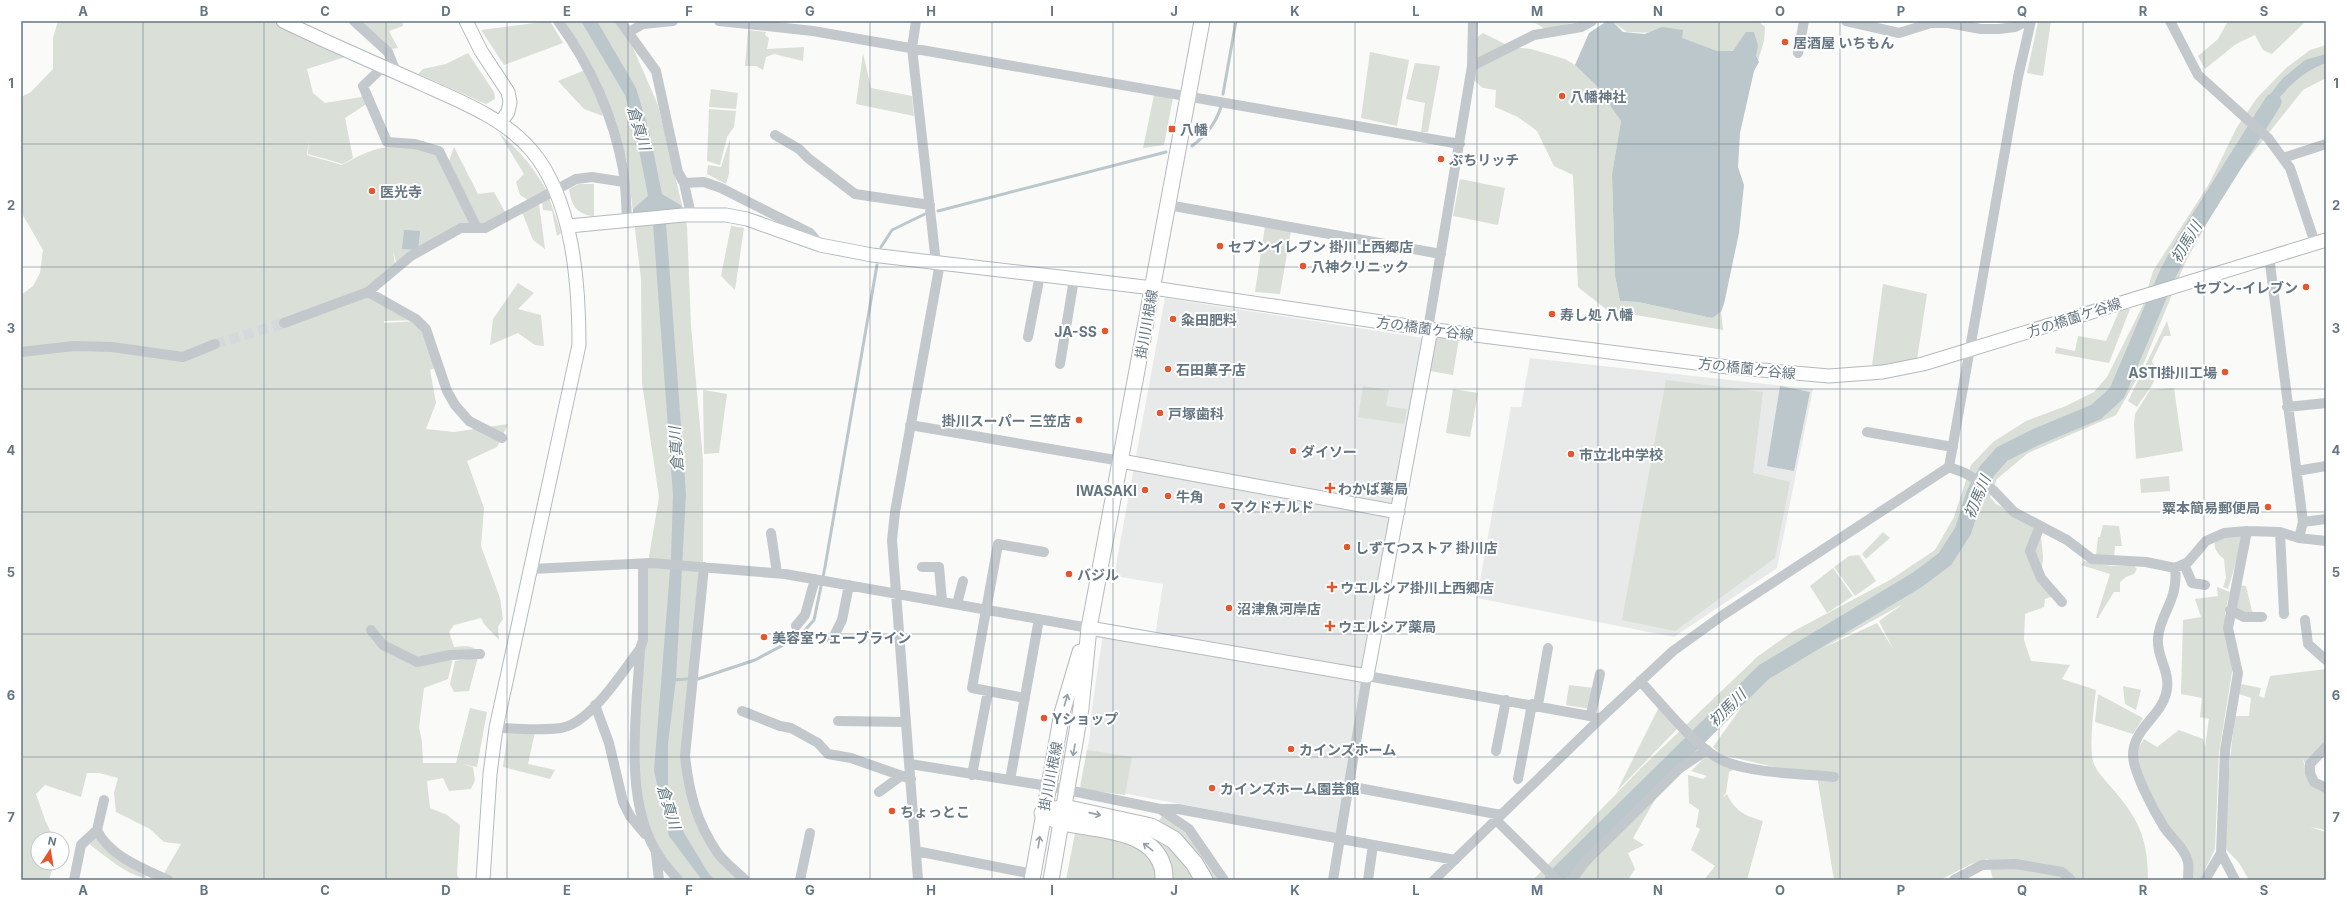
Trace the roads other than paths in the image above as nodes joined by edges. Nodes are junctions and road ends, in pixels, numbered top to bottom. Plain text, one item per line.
1 (283, 21) edge
2 (354, 21) edge
3 (466, 21) edge
4 (558, 21) edge
5 (620, 21) edge
6 (673, 21) edge
7 (719, 21) edge
8 (916, 21) edge
9 (1202, 21) edge
10 (1473, 21) edge
11 (1592, 21) edge
12 (1804, 21) edge
13 (1846, 21) edge
14 (2027, 21) edge
15 (2031, 21) edge
16 (2170, 21) edge
17 (757, 23) edge
18 (639, 24) edge
19 (629, 32) junction
20 (912, 48) junction
21 (1798, 53) dead end
22 (384, 66) junction
23 (1472, 66) junction
24 (396, 72) junction
25 (1188, 98) junction
26 (500, 123) junction
27 (775, 135) dead end
28 (1460, 144) junction
29 (2326, 144) edge
30 (2283, 158) junction
31 (624, 182) junction
32 (684, 183) junction
33 (555, 189) junction
34 (930, 205) junction
35 (1168, 205) junction
36 (687, 215) junction
37 (630, 221) junction
38 (569, 226) junction
39 (477, 228) junction
40 (2320, 241) edge
41 (820, 244) junction
42 (1441, 254) junction
43 (2269, 256) junction
44 (938, 263) junction
45 (1040, 275) junction
46 (1074, 279) junction
47 (1153, 288) junction
48 (368, 292) junction
49 (284, 323) tunnel mouth
50 (1430, 329) junction
51 (1028, 337) dead end
52 (215, 344) tunnel mouth
53 (1968, 351) junction
54 (21, 352) edge
55 (1060, 364) dead end
56 (2326, 403) edge
57 (2287, 407) junction
58 (910, 425) junction
59 (1868, 432) dead end
60 (502, 438) dead end
61 (1953, 447) junction
62 (1121, 461) junction
63 (2326, 466) edge
64 (1949, 467) junction
65 (2297, 471) junction
66 (1398, 512) junction
67 (2326, 518) edge
68 (2303, 522) junction
69 (2040, 526) junction
70 (2247, 531) junction
71 (2280, 532) junction
72 (771, 533) dead end
73 (2299, 538) junction
74 (2326, 541) edge
75 (1044, 552) dead end
76 (647, 564) junction
77 (2179, 566) junction
78 (702, 567) junction
79 (922, 567) dead end
80 (532, 569) junction
81 (777, 573) junction
82 (815, 579) junction
83 (963, 581) dead end
84 (849, 585) junction
85 (2205, 585) dead end
86 (895, 592) junction
87 (942, 602) junction
88 (2062, 602) dead end
89 (957, 604) junction
90 (986, 610) junction
91 (2230, 610) junction
92 (2284, 614) dead end
93 (2262, 617) dead end
94 (1039, 619) junction
95 (2305, 620) dead end
96 (796, 626) dead end
97 (1089, 628) junction
98 (371, 630) dead end
99 (832, 640) dead end
100 (1548, 648) dead end
101 (640, 649) junction
102 (480, 654) dead end
103 (2326, 660) edge
104 (1600, 674) dead end
105 (1367, 676) junction
106 (1640, 681) junction
107 (988, 691) junction
108 (1025, 698) junction
109 (1506, 700) junction
110 (596, 705) junction
111 (1535, 705) junction
112 (742, 711) dead end
113 (1596, 716) junction
114 (838, 721) dead end
115 (906, 722) junction
116 (496, 728) junction
117 (2326, 747) edge
118 (1705, 748) junction
119 (1496, 751) dead end
120 (910, 764) junction
121 (972, 775) junction
122 (1834, 777) dead end
123 (906, 778) junction
124 (1518, 779) dead end
125 (1010, 780) junction
126 (1048, 786) junction
127 (1348, 786) junction
128 (2326, 788) edge
129 (1067, 790) junction
130 (879, 792) dead end
131 (104, 800) dead end
132 (1160, 809) junction
133 (1043, 812) junction
134 (1062, 815) junction
135 (1499, 818) junction
136 (97, 830) junction
137 (810, 833) dead end
138 (1340, 839) junction
139 (653, 845) junction
140 (1373, 845) junction
141 (916, 852) junction
142 (2221, 853) junction
143 (1455, 860) junction
144 (1033, 877) edge
145 (74, 880) edge
146 (168, 880) edge
147 (483, 880) edge
148 (659, 880) edge
149 (678, 880) edge
150 (745, 880) edge
151 (800, 880) edge
152 (918, 880) edge
153 (1052, 880) edge
154 (1164, 880) edge
155 (1204, 880) edge
156 (1224, 880) edge
157 (1332, 880) edge
158 (1368, 880) edge
159 (1434, 880) edge
160 (1556, 880) edge
161 (1572, 880) edge
162 (1954, 880) edge
163 (2071, 880) edge
164 (2188, 880) edge
165 (2205, 880) edge
166 (2235, 880) edge

1 - 22 street
2 - 24 street
3 - 26 street
4 - 31 street
5 - 19 street
6 - 18 street
7 - 17 street
8 - 20 street
9 - 25 main road, 掛川川根線
10 - 23 street
11 - 23 street
12 - 21 street
13 - 14 street
15 - 53 street
16 - 30 street
17 - 20 street
18 - 19 street
19 - 32 street
20 - 25 street
20 - 34 street
22 - 24 street
22 - 39 street
23 - 28 street
24 - 26 street
25 - 28 street
25 - 35 main road, 掛川川根線
26 - 33 street
27 - 34 street
28 - 42 street
29 - 30 street
30 - 40 street
31 - 33 street
31 - 37 street
32 - 36 street
32 - 41 street
33 - 38 street
33 - 39 street
34 - 44 street
35 - 42 street
35 - 47 main road, 掛川川根線
36 - 37 street, 方の橋薗ケ谷線
36 - 41 street, 方の橋薗ケ谷線
37 - 38 street, 方の橋薗ケ谷線
38 - 80 street
39 - 48 street
40 - 43 street, 方の橋薗ケ谷線
41 - 44 street, 方の橋薗ケ谷線
42 - 50 street
43 - 53 street, 方の橋薗ケ谷線
43 - 57 street
44 - 45 street, 方の橋薗ケ谷線
44 - 58 street
45 - 46 street, 方の橋薗ケ谷線
45 - 51 street
46 - 47 street, 方の橋薗ケ谷線
46 - 55 street
47 - 50 street, 方の橋薗ケ谷線
47 - 62 main road, 掛川川根線
48 - 49 street
48 - 60 street
50 - 53 street, 方の橋薗ケ谷線
50 - 66 street
52 - 54 street
53 - 61 street
56 - 57 street
57 - 65 street
58 - 62 street
58 - 86 street
59 - 61 street
61 - 64 street
62 - 66 street
62 - 97 main road, 掛川川根線
63 - 65 street
64 - 69 street
64 - 106 street
65 - 68 street
66 - 105 street
67 - 68 street
68 - 73 street
69 - 77 street
69 - 88 street
70 - 71 street
70 - 77 street
70 - 91 street
71 - 73 street
71 - 92 street
72 - 81 street
73 - 74 street
75 - 90 street
76 - 78 street
76 - 80 street
76 - 101 street
77 - 85 street
77 - 164 street
78 - 81 street
78 - 150 street
79 - 87 street
80 - 116 street
81 - 82 street
82 - 84 street
82 - 96 street
83 - 89 street
84 - 86 street
84 - 99 street
86 - 87 street
86 - 115 street
87 - 89 street
89 - 90 street
90 - 94 street
90 - 107 street
91 - 93 street
91 - 142 street
94 - 97 street
94 - 108 street
95 - 103 street
97 - 105 street
126 -> 97 main road, 掛川川根線
97 -> 129 main road, 掛川川根線
98 - 102 street
100 - 111 street
101 - 110 street
101 - 139 street
104 - 113 street
105 - 109 street
105 - 127 street
106 - 113 street
106 - 118 street
107 - 108 street
107 - 121 street
108 - 125 street
109 - 111 street
109 - 119 street
110 - 116 street
110 - 139 street
111 - 113 street
111 - 124 street
112 - 123 street
113 - 135 street
114 - 115 street
115 - 120 street
116 - 147 street
117 - 128 street
118 - 122 street
118 - 161 street
120 - 121 street
120 - 123 street
121 - 125 street
123 - 130 street
123 - 141 street
125 - 126 street
126 - 129 street
126 - 133 main road, 掛川川根線
127 - 135 street
127 - 138 street
129 - 132 street
129 - 134 main road, 掛川川根線
131 - 136 street
132 - 138 street
132 - 156 street
133 - 134 highway
144 -> 133 main road, 掛川川根線
134 - 153 main road, 掛川川根線
154 -> 134 highway
134 -> 155 highway
135 - 143 street
135 - 160 street
136 - 145 street
136 - 146 street
137 - 151 street
138 - 140 street
138 - 157 street
139 - 148 street
139 - 149 street
140 - 143 street
140 - 158 street
141 - 144 street
141 - 152 street
142 - 165 street
142 - 166 street
143 - 159 street
162 - 163 street

